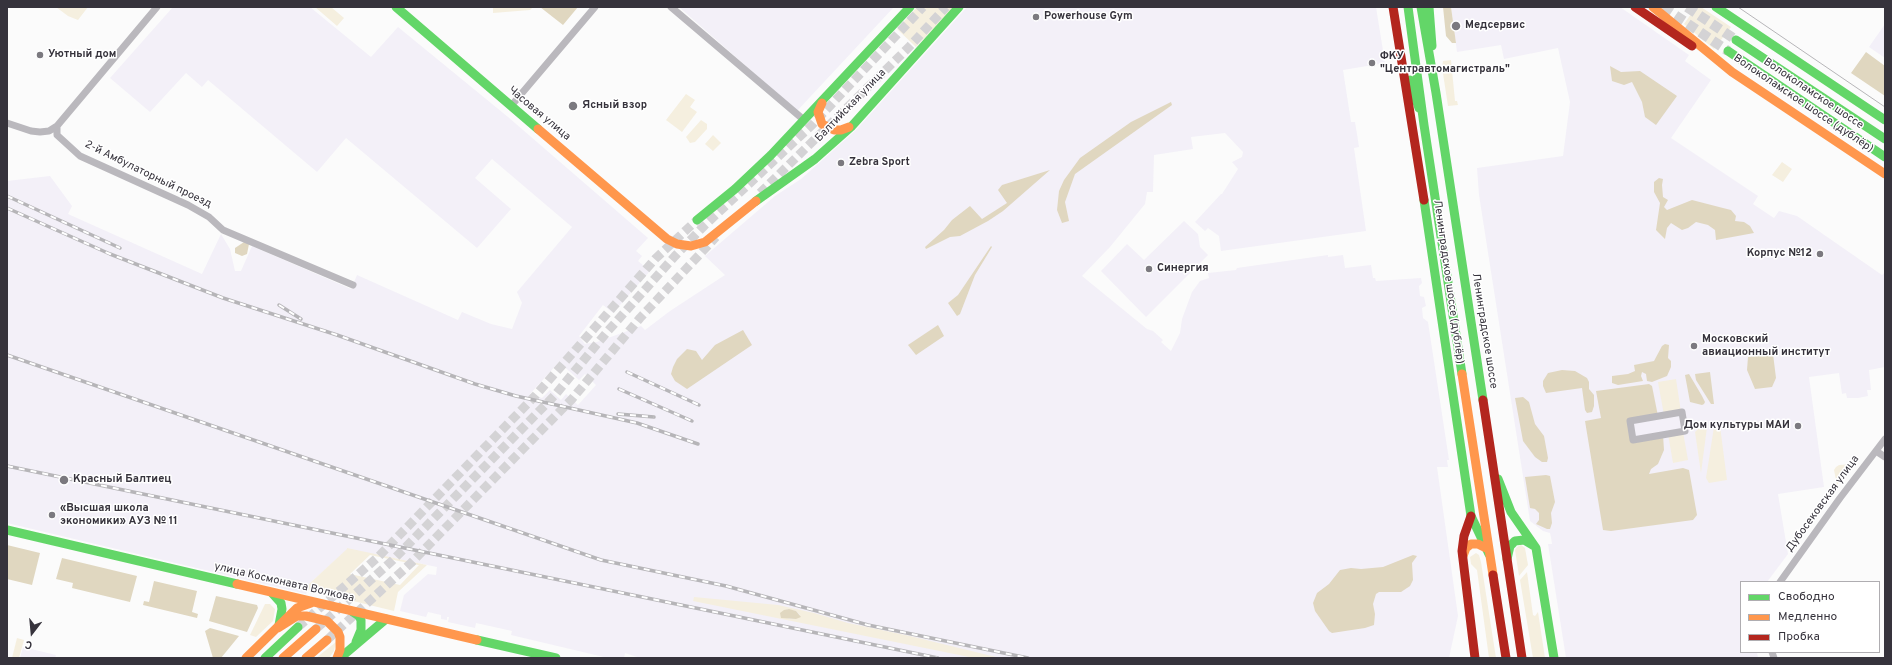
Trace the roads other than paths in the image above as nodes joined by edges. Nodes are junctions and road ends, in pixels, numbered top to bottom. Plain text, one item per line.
1 (157, 7) edge
2 (396, 7) edge
3 (595, 7) edge
4 (671, 7) edge
5 (910, 7) edge
6 (959, 7) edge
7 (1393, 7) edge
8 (1408, 7) edge
9 (1421, 7) edge
10 (1429, 7) edge
11 (1635, 7) edge
12 (1653, 7) edge
13 (1716, 7) edge
14 (1736, 40) tunnel mouth
15 (1728, 52) tunnel mouth
16 (1402, 56) junction
17 (1732, 72) junction
18 (1436, 93) junction
19 (824, 98) junction
20 (511, 106) junction
21 (804, 120) junction
22 (1885, 120) edge
23 (7, 123) edge
24 (1424, 125) junction
25 (57, 126) junction
26 (850, 127) junction
27 (1885, 139) edge
28 (1885, 156) edge
29 (1885, 174) edge
30 (698, 220) tunnel mouth
31 (667, 238) joint
32 (353, 285) dead end
33 (1685, 432) joint
34 (1885, 440) edge
35 (1876, 451) junction
36 (1885, 457) edge
37 (1491, 458) junction
38 (1471, 516) junction
39 (7, 530) edge
40 (1486, 548) junction
41 (1536, 548) junction
42 (1491, 557) junction
43 (1462, 559) junction
44 (1507, 562) junction
45 (1781, 581) edge
46 (271, 593) junction
47 (313, 602) junction
48 (350, 611) junction
49 (386, 619) junction
50 (298, 627) tunnel mouth
51 (278, 628) junction
52 (316, 629) tunnel mouth
53 (327, 640) tunnel mouth
54 (354, 645) junction
55 (246, 658) edge
56 (264, 658) edge
57 (283, 658) edge
58 (306, 658) edge
59 (338, 658) edge
60 (556, 658) edge
61 (1475, 658) edge
62 (1506, 658) edge
63 (1522, 658) edge
64 (1554, 658) edge

1 - 25 street
2 - 20 main road, Часовая улица
3 - 20 street
4 - 21 street
5 - 19 main road
6 - 26 main road, Балтийская улица
7 - 16 main road, Ленинградское шоссе (дублёр)
8 - 24 main road
9 - 18 main road, Ленинградское шоссе
10 - 18 main road
11 - 17 main road
12 - 17 main road, Волоколамское шоссе (дублёр)
13 - 22 main road
14 - 27 main road, Волоколамское шоссе
15 - 28 main road, Волоколамское шоссе
16 - 24 main road
16 - 38 main road, Ленинградское шоссе (дублёр)
17 - 29 main road, Волоколамское шоссе (дублёр)
18 - 37 main road, Ленинградское шоссе
19 - 21 main road
19 - 26 main road
20 - 31 main road, Часовая улица
21 - 30 main road
23 - 25 street
24 - 42 main road
25 - 32 street, 2-й Амбулаторный проезд
26 - 31 main road, Балтийская улица
33 - 33 street
34 - 35 street, Дубосековская улица
35 - 36 street
35 - 45 street, Дубосековская улица
37 - 41 main road
37 - 44 main road, Ленинградское шоссе
38 - 40 main road, Ленинградское шоссе (дублёр)
38 - 43 main road
39 - 46 main road, улица Космонавта Волкова
40 - 42 main road, Ленинградское шоссе (дублёр)
40 - 43 main road
41 - 44 main road
41 - 64 main road
42 - 62 main road
43 - 61 main road
44 - 63 main road, Ленинградское шоссе
46 - 47 main road, улица Космонавта Волкова
46 - 51 main road
47 - 48 main road, улица Космонавта Волкова
47 - 51 main road
48 - 49 main road, улица Космонавта Волкова
48 - 54 main road
49 - 54 main road
49 - 60 main road, улица Космонавта Волкова
50 - 56 main road
51 - 55 main road
51 - 59 main road
52 - 57 main road
53 - 58 main road
54 - 59 main road

